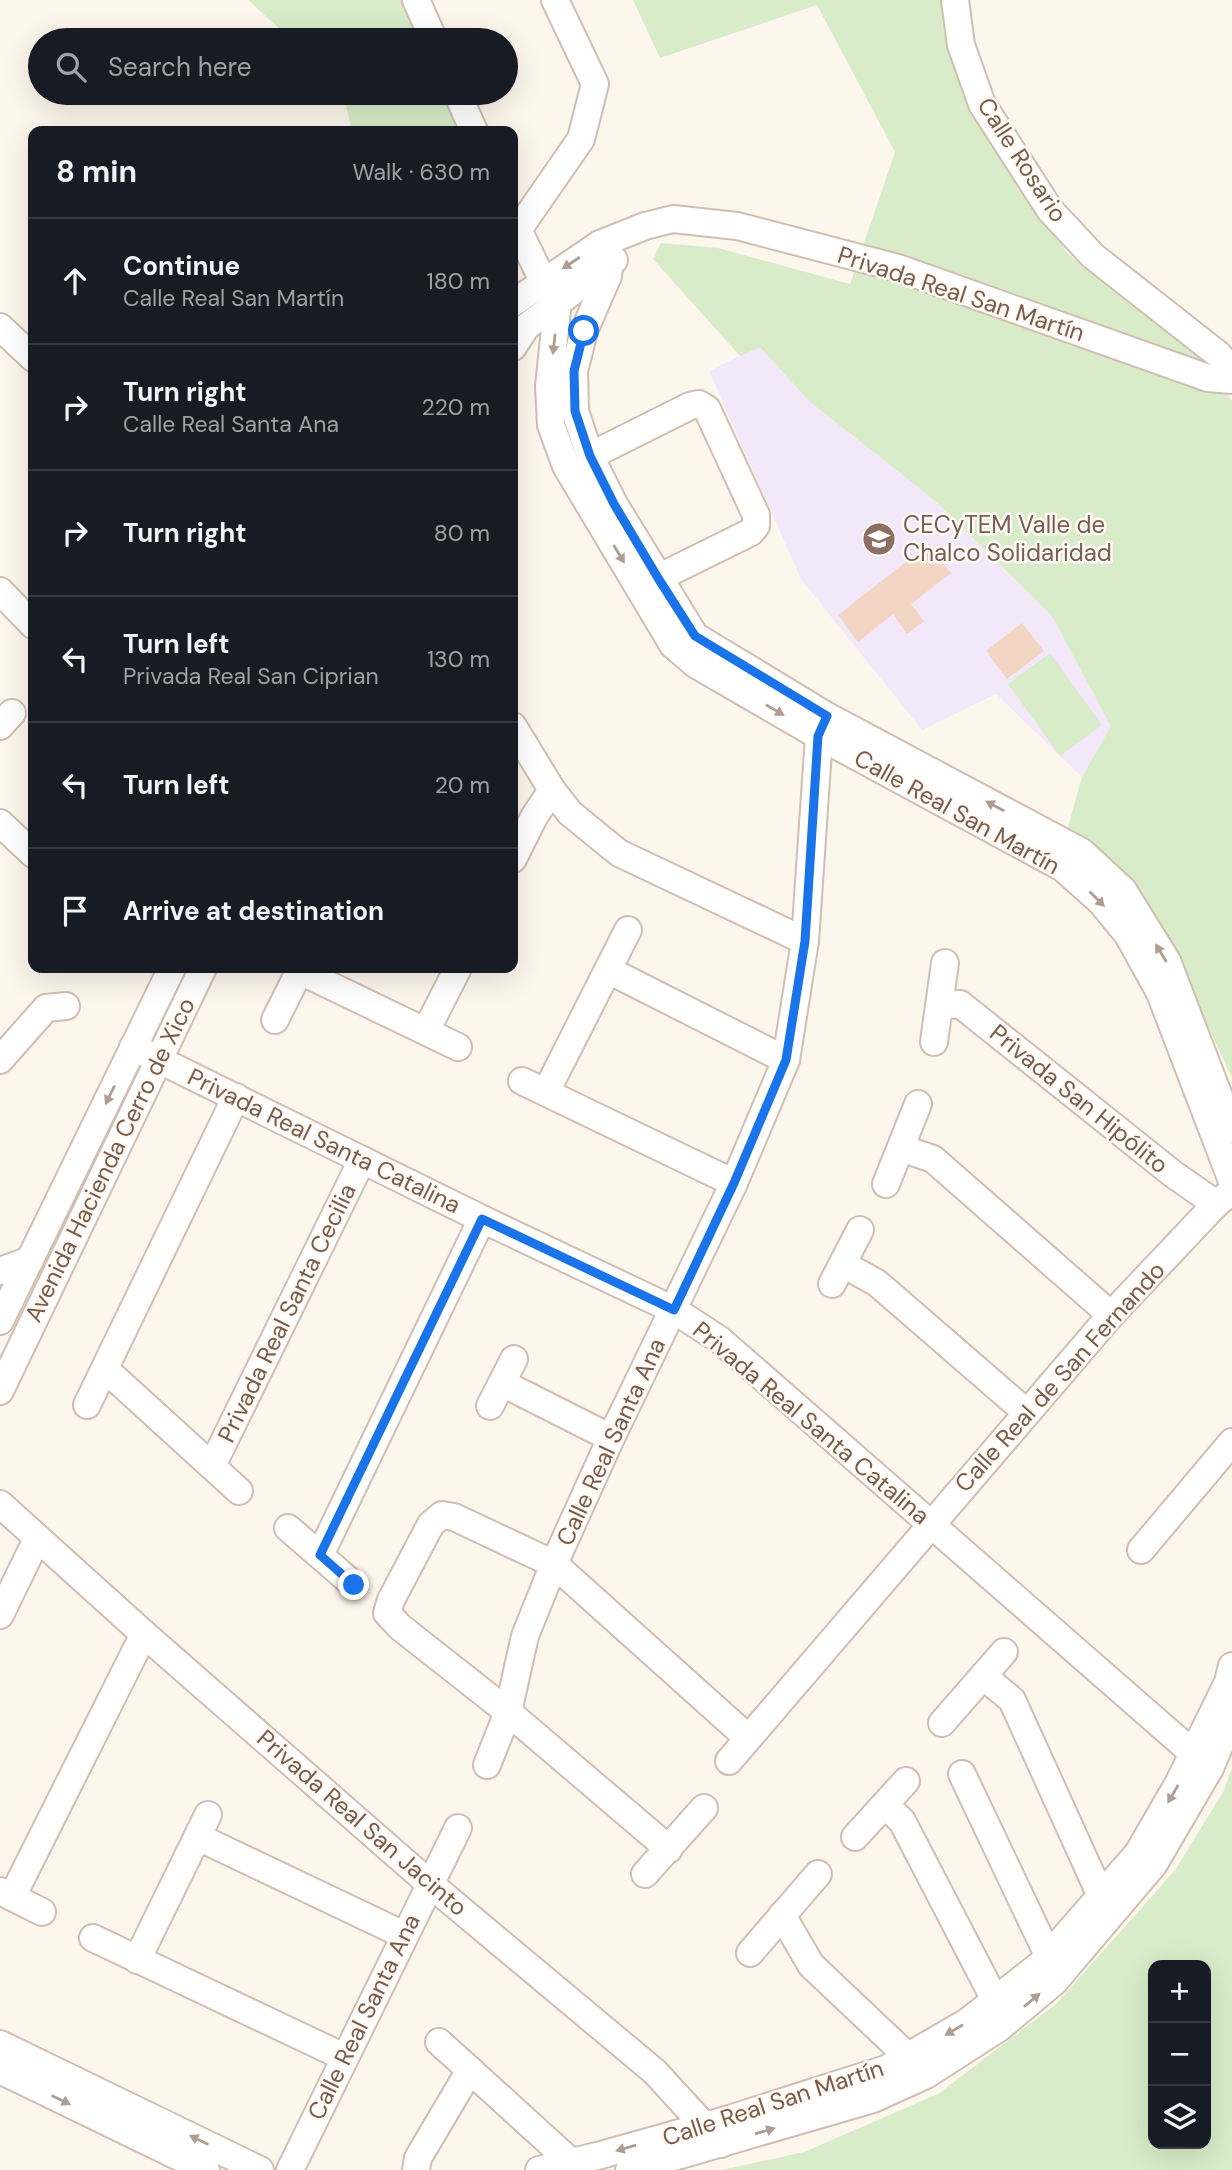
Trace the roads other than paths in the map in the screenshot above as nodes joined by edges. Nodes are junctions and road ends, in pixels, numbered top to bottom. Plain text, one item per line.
1 (416, 0) edge
2 (555, 0) edge
3 (955, 0) edge
4 (429, 28) edge
5 (462, 105) edge
6 (472, 126) edge
7 (518, 220) edge
8 (518, 230) edge
9 (604, 254) junction
10 (551, 291) junction
11 (518, 301) edge
12 (0, 327) edge
13 (1190, 331) junction
14 (518, 339) edge
15 (28, 353) edge
16 (1169, 364) junction
17 (1232, 373) edge
18 (1232, 380) edge
19 (590, 456) junction
20 (658, 578) junction
21 (0, 591) edge
22 (28, 620) edge
23 (823, 726) junction
24 (518, 734) edge
25 (552, 790) junction
26 (0, 823) edge
27 (28, 849) edge
28 (518, 849) edge
29 (628, 930) dead end
30 (805, 941) junction
31 (945, 962) dead end
32 (608, 970) junction
33 (165, 973) edge
34 (178, 973) edge
35 (298, 973) edge
36 (308, 973) edge
37 (455, 973) edge
38 (197, 978) edge
39 (66, 1006) dead end
40 (939, 1006) junction
41 (275, 1020) dead end
42 (426, 1031) junction
43 (934, 1042) dead end
44 (133, 1046) junction
45 (458, 1047) dead end
46 (159, 1059) junction
47 (0, 1060) edge
48 (786, 1060) junction
49 (523, 1081) dead end
50 (546, 1093) junction
51 (236, 1097) junction
52 (918, 1104) dead end
53 (1232, 1130) edge
54 (901, 1148) junction
55 (362, 1160) junction
56 (1232, 1181) edge
57 (734, 1183) junction
58 (886, 1184) dead end
59 (1224, 1198) edge
60 (482, 1219) junction
61 (860, 1230) dead end
62 (30, 1261) junction
63 (0, 1271) edge
64 (674, 1310) junction
65 (1111, 1315) junction
66 (0, 1321) edge
67 (11, 1339) edge
68 (105, 1369) junction
69 (0, 1391) edge
70 (88, 1405) dead end
71 (491, 1406) dead end
72 (1026, 1412) junction
73 (611, 1438) junction
74 (1232, 1442) edge
75 (212, 1466) junction
76 (239, 1491) dead end
77 (0, 1504) edge
78 (930, 1523) junction
79 (288, 1528) dead end
80 (37, 1539) junction
81 (1141, 1550) dead end
82 (320, 1555) junction
83 (554, 1564) junction
84 (354, 1585) dead end
85 (0, 1615) edge
86 (144, 1634) junction
87 (1004, 1651) dead end
88 (1232, 1665) edge
89 (983, 1676) junction
90 (508, 1712) junction
91 (1232, 1717) edge
92 (942, 1723) dead end
93 (748, 1738) junction
94 (729, 1761) dead end
95 (1201, 1761) junction
96 (487, 1765) dead end
97 (962, 1774) dead end
98 (906, 1781) dead end
99 (885, 1805) junction
100 (704, 1808) dead end
101 (458, 1828) dead end
102 (855, 1837) dead end
103 (668, 1849) junction
104 (645, 1874) dead end
105 (818, 1874) dead end
106 (430, 1884) junction
107 (6, 1894) edge
108 (1101, 1896) junction
109 (42, 1912) dead end
110 (782, 1915) junction
111 (404, 1935) junction
112 (93, 1938) dead end
113 (750, 1953) dead end
114 (1048, 1955) junction
115 (136, 1959) junction
116 (995, 2000) junction
117 (439, 2042) dead end
118 (0, 2044) edge
119 (344, 2057) junction
120 (917, 2065) junction
121 (0, 2070) edge
122 (470, 2070) junction
123 (714, 2135) junction
124 (570, 2161) junction
125 (168, 2162) edge
126 (206, 2170) edge
127 (260, 2170) edge
128 (290, 2170) edge
129 (416, 2170) edge
130 (539, 2170) edge
131 (629, 2170) edge

1 - 4 street
2 - 7 street
3 - 13 street, Calle Rosario
5 - 6 street
8 - 10 street
9 - 10 street, Privada Real San Martín
9 - 16 street, Privada Real San Martín
9 - 19 street, Calle Real San Martín
10 - 11 street
10 - 14 street
10 -> 23 street, Calle Real San Martín
12 - 15 street
13 - 16 street
13 - 17 street, Calle Rosario
16 - 18 street, Privada Real San Martín
19 - 20 street, Calle Real San Martín
19 - 20 street
20 - 23 street, Calle Real San Martín
21 - 22 street
23 - 30 street, Calle Real Santa Ana
53 -> 23 street, Calle Real San Martín
23 -> 56 street, Calle Real San Martín
24 - 25 street
25 - 28 street
25 - 30 street
26 - 27 street
29 - 32 street
30 - 48 street, Calle Real Santa Ana
31 - 40 street
32 - 48 street
32 - 50 street
33 - 44 street, Avenida Hacienda Cerro de Xico
34 - 38 street
35 - 41 street
36 - 42 street
37 - 42 street
38 - 46 street, Avenida Hacienda Cerro de Xico
39 - 47 street
40 - 43 street
40 - 59 street, Privada San Hipólito
42 - 45 street
44 - 46 street, Privada Real Santa Catalina
44 -> 62 street, Avenida Hacienda Cerro de Xico
46 - 51 street, Privada Real Santa Catalina
46 - 67 street, Avenida Hacienda Cerro de Xico
48 - 57 street, Calle Real Santa Ana
49 - 50 street
50 - 57 street
51 - 55 street, Privada Real Santa Catalina
51 - 68 street
52 - 54 street
54 - 58 street
54 - 65 street
55 - 60 street, Privada Real Santa Catalina
55 - 75 street, Privada Real Santa Cecilia
57 - 64 street, Calle Real Santa Ana
59 - 65 street, Calle Real de San Fernando
60 - 64 street, Privada Real Santa Catalina
60 - 82 street
61 - 72 street
62 - 63 street
62 - 66 street, Avenida Hacienda Cerro de Xico
64 - 73 street, Calle Real Santa Ana
64 - 78 street, Privada Real Santa Catalina
65 - 72 street, Calle Real de San Fernando
67 - 69 street, Avenida Hacienda Cerro de Xico
68 - 70 street
68 - 75 street, Privada Real Santa Cecilia
71 - 73 street
72 - 78 street, Calle Real de San Fernando
73 - 83 street, Calle Real Santa Ana
74 - 81 street
75 - 76 street, Privada Real Santa Cecilia
77 - 80 street, Privada Real San Jacinto
78 - 93 street, Calle Real de San Fernando
78 - 95 street, Privada Real Santa Catalina
79 - 82 street
80 - 85 street
80 - 86 street, Privada Real San Jacinto
82 - 84 street
83 - 90 street, Calle Real Santa Ana
83 - 90 street
83 - 93 street
86 - 106 street, Privada Real San Jacinto
86 - 107 street
87 - 89 street
88 - 95 street, Calle Real San Martín
89 - 92 street
89 - 108 street
90 - 96 street, Calle Real Santa Ana
90 - 103 street
91 - 95 street, Calle Real San Martín
93 - 94 street, Calle Real de San Fernando
95 -> 108 street, Calle Real San Martín
120 -> 95 street, Calle Real San Martín
97 - 114 street
98 - 99 street
99 - 102 street
99 - 116 street
100 - 103 street
101 - 106 street, Calle Real Santa Ana
103 - 104 street
105 - 110 street
106 - 111 street, Calle Real Santa Ana
106 - 123 street, Privada Real San Jacinto
107 - 109 street
108 - 114 street, Calle Real San Martín
110 - 113 street
110 - 120 street
111 - 115 street
111 - 119 street, Calle Real Santa Ana
112 - 115 street
114 - 116 street, Calle Real San Martín
115 - 119 street
116 -> 120 street, Calle Real San Martín
117 - 122 street
127 -> 118 street
119 - 128 street, Calle Real Santa Ana
120 - 123 street, Calle Real San Martín
121 -> 125 street
122 - 124 street
122 - 129 street
123 -> 124 street, Calle Real San Martín
123 - 131 street, Calle Real San Martín
124 - 130 street, Calle Real San Martín
125 - 126 street

